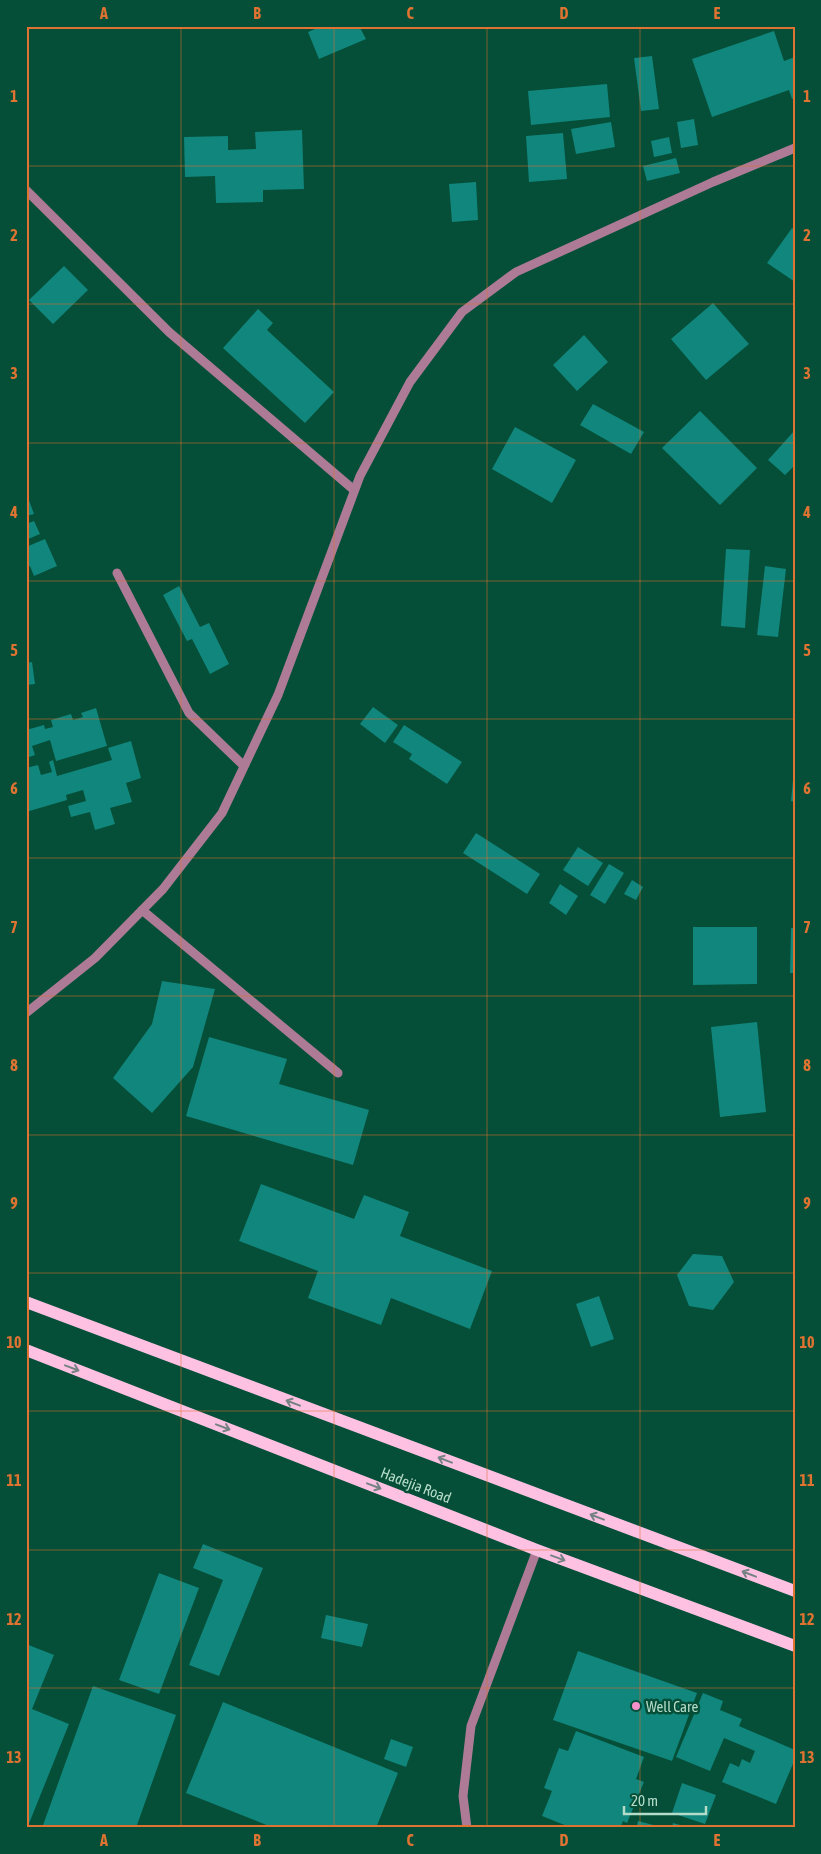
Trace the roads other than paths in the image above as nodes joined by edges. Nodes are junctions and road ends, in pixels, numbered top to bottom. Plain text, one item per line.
1 (795, 148) edge
2 (26, 190) edge
3 (354, 490) junction
4 (117, 574) dead end
5 (244, 766) junction
6 (142, 910) junction
7 (26, 1013) edge
8 (338, 1073) dead end
9 (26, 1302) edge
10 (26, 1350) edge
11 (537, 1550) junction
12 (795, 1591) edge
13 (795, 1646) edge
14 (467, 1828) edge

1 - 3 street
2 - 3 street
3 - 5 street
4 - 5 street
5 - 6 street
6 - 7 street
6 - 8 street
12 -> 9 main road
10 -> 11 main road, Hadejia Road
11 -> 13 main road, Hadejia Road
11 - 14 street

